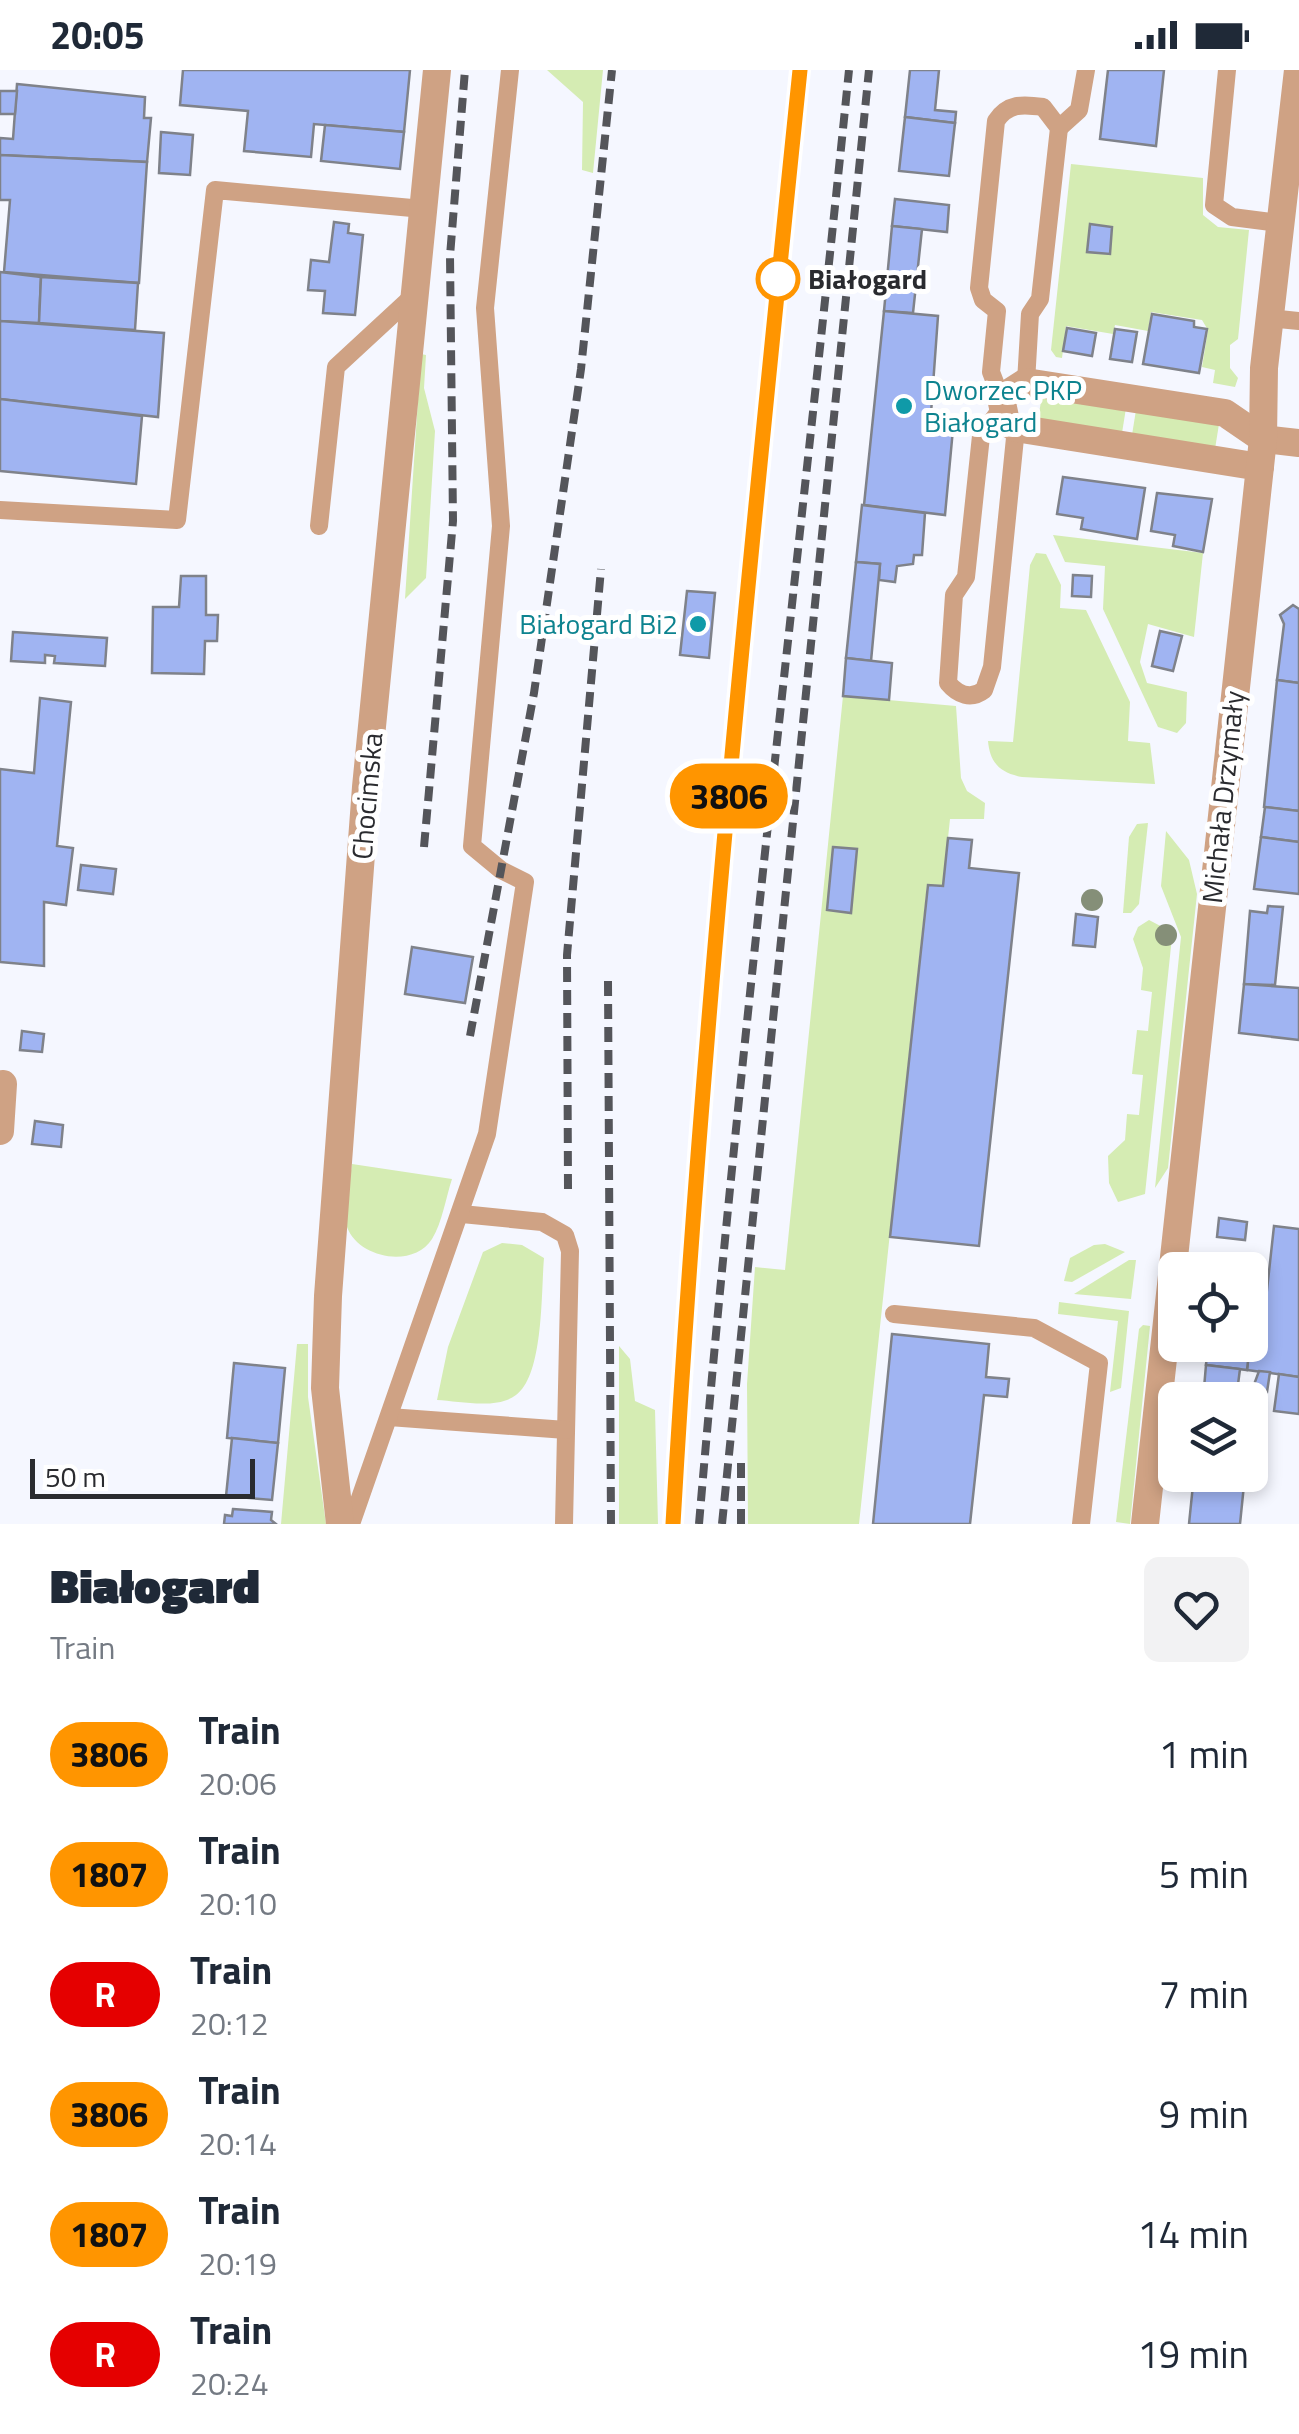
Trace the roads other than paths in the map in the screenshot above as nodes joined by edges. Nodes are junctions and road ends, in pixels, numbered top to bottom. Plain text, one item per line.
1 (437, 70) edge
2 (510, 70) edge
3 (1086, 70) edge
4 (1227, 70) edge
5 (1298, 70) edge
6 (1059, 128) junction
7 (423, 209) junction
8 (1279, 223) junction
9 (415, 294) junction
10 (996, 311) junction
11 (1030, 314) junction
12 (1269, 318) junction
13 (1299, 321) edge
14 (1026, 382) junction
15 (1006, 412) junction
16 (1299, 443) edge
17 (1262, 453) junction
18 (0, 510) edge
19 (319, 526) dead end
20 (4, 1084) dead end
21 (0, 1130) edge
22 (462, 1214) junction
23 (894, 1314) dead end
24 (390, 1417) junction
25 (566, 1430) junction
26 (340, 1524) edge
27 (351, 1524) edge
28 (564, 1524) edge
29 (1080, 1524) edge
30 (1145, 1524) edge

1 - 7 street, Chocimska
2 - 22 lane
3 - 6 lane
4 - 8 lane
5 - 8 street, Michała Drzymały
6 - 10 lane
6 - 11 lane
7 - 9 street, Chocimska
7 - 18 lane
8 - 12 street, Michała Drzymały
9 - 19 lane
9 - 26 street, Chocimska
10 - 11 lane
10 - 15 lane
11 - 14 lane
12 - 13 lane
12 - 17 street, Michała Drzymały
14 - 15 street
14 - 17 street
15 - 15 lane
15 - 17 street
16 - 17 street
17 - 30 street, Michała Drzymały
20 - 21 street
22 - 24 lane
22 - 25 lane
23 - 29 lane
24 - 25 lane
24 - 27 lane
25 - 28 lane

